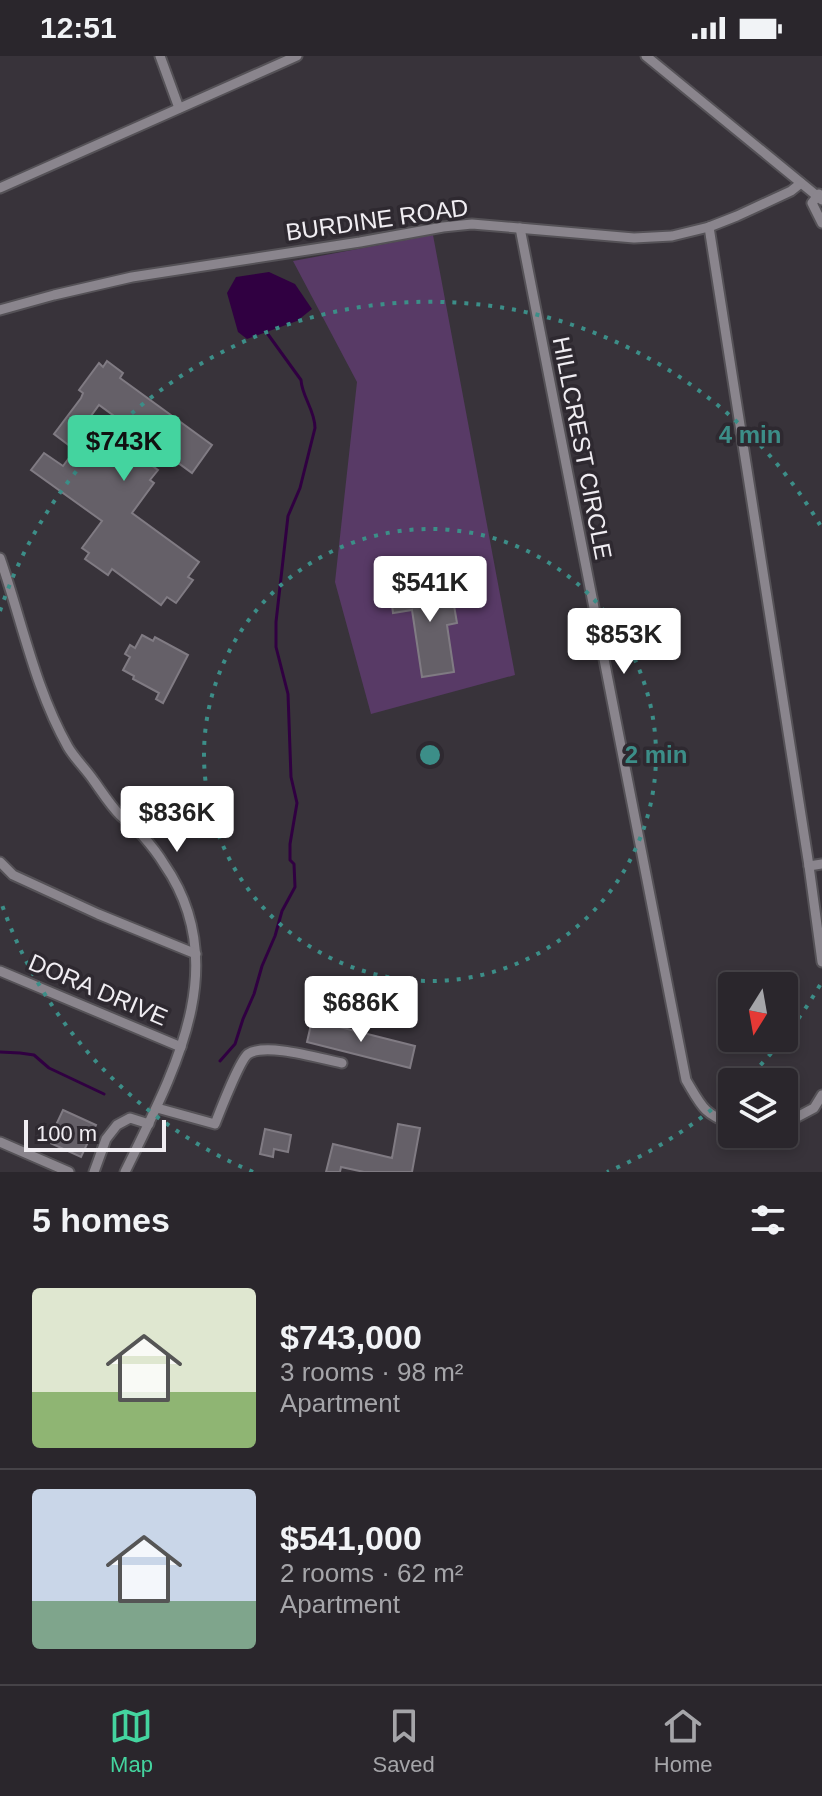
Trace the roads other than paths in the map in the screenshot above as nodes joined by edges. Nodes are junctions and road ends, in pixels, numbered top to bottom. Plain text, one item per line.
1 (160, 56) edge
2 (297, 56) edge
3 (646, 56) edge
4 (179, 108) junction
5 (801, 183) junction
6 (0, 188) edge
7 (820, 196) edge
8 (822, 223) edge
9 (709, 227) junction
10 (520, 228) junction
11 (0, 310) edge
12 (0, 558) edge
13 (5, 589) edge
14 (0, 862) edge
15 (822, 864) edge
16 (809, 866) junction
17 (196, 954) junction
18 (822, 962) edge
19 (0, 971) edge
20 (181, 1047) junction
21 (342, 1063) dead end
22 (822, 1095) edge
23 (157, 1108) junction
24 (798, 1117) edge
25 (718, 1119) edge
26 (149, 1124) junction
27 (0, 1142) edge
28 (69, 1172) edge
29 (94, 1172) edge
30 (125, 1172) edge

1 - 4 street
2 - 4 street
3 - 5 street
4 - 6 street
5 - 7 street
5 - 9 street, BURDINE ROAD
7 - 8 street
9 - 10 street, BURDINE ROAD
9 - 16 street
10 - 11 street, BURDINE ROAD
10 - 25 street, HILLCREST CIRCLE
12 - 13 street
13 - 17 street
14 - 17 street
15 - 16 street
16 - 18 street
17 - 20 street
19 - 20 street, DORA DRIVE
20 - 23 street
21 - 23 street
22 - 24 street
23 - 26 street
26 - 29 street
26 - 30 street
27 - 28 street

